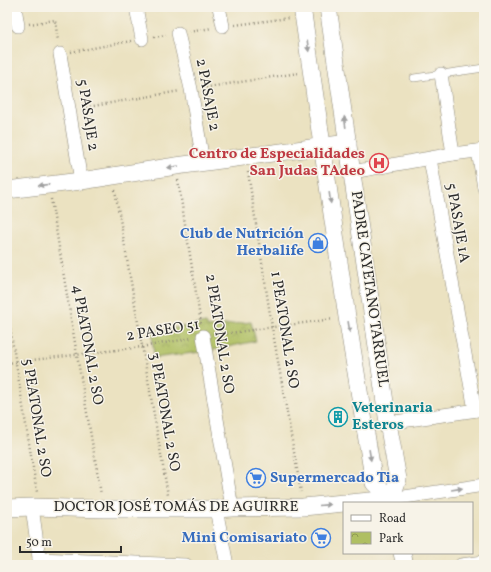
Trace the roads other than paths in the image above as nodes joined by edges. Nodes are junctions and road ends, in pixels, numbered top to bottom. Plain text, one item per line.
1 (16, 7) edge
2 (136, 7) edge
3 (219, 7) edge
4 (302, 7) edge
5 (328, 7) edge
6 (18, 26) road end
7 (223, 26) dead end
8 (178, 33) dead end
9 (142, 40) road end
10 (60, 54) road end
11 (484, 68) edge
12 (441, 74) junction
13 (414, 78) dead end
14 (348, 143) junction
15 (323, 146) junction
16 (481, 151) edge
17 (452, 154) junction
18 (430, 159) junction
19 (203, 162) junction
20 (352, 172) junction
21 (81, 181) junction
22 (484, 188) edge
23 (7, 190) edge
24 (203, 336) road end
25 (479, 410) edge
26 (388, 423) junction
27 (484, 485) edge
28 (391, 501) edge
29 (370, 502) edge
30 (343, 503) edge
31 (35, 507) junction
32 (7, 508) edge
33 (224, 508) junction
34 (402, 554) edge
35 (40, 562) edge
36 (484, 562) edge
37 (186, 565) edge
38 (227, 565) edge
39 (405, 565) edge
40 (461, 565) edge

1 - 6 street
2 - 9 street
3 - 7 street
4 -> 15 street, PADRE CAYETANO TARRUEL
14 -> 5 street, PADRE CAYETANO TARRUEL
8 - 19 street, 2 PASAJE 2
10 - 21 street, 5 PASAJE 2
11 - 12 lane
12 - 13 lane
12 - 17 street
14 - 15 street
14 - 20 street, PADRE CAYETANO TARRUEL
15 - 19 street
15 -> 28 street, PADRE CAYETANO TARRUEL
16 - 17 street
16 - 22 street
17 - 18 street
18 - 20 street
18 - 25 street, 5 PASAJE 1A
19 -> 21 street
20 - 26 street, PADRE CAYETANO TARRUEL
21 -> 23 street
24 - 33 street, 2 PEATONAL 2 SO
25 - 26 street
26 - 28 street, PADRE CAYETANO TARRUEL
28 -> 27 street
28 - 29 street
33 -> 30 street, DOCTOR JOSÉ TOMÁS DE AGUIRRE
31 - 32 street, DOCTOR JOSÉ TOMÁS DE AGUIRRE
31 - 33 street, DOCTOR JOSÉ TOMÁS DE AGUIRRE
31 - 35 street
33 - 38 street, 2 PEATONAL 2 SO
34 - 39 street
35 - 37 street
36 - 40 street

